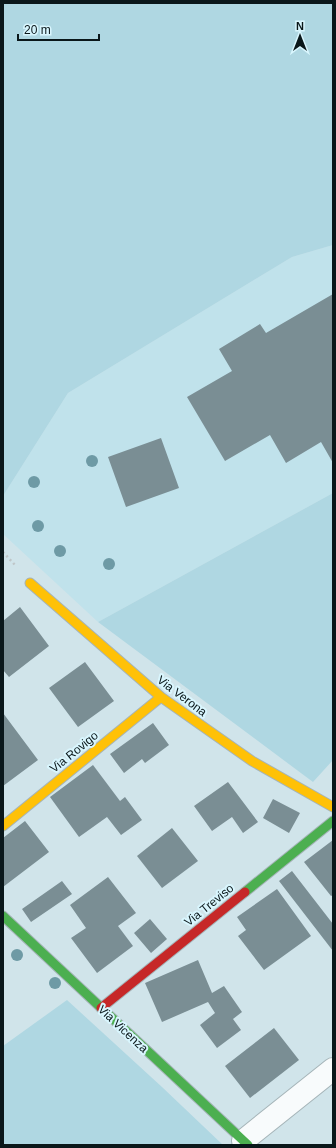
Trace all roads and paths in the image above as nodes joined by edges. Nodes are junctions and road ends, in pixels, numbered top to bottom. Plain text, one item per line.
1 (30, 583) dead end
2 (161, 697) junction
3 (333, 807) edge
4 (333, 821) edge
5 (3, 826) edge
6 (3, 916) edge
7 (100, 1008) junction
8 (333, 1069) edge
9 (246, 1143) edge

1 - 2 street, Via Verona
2 - 3 street, Via Verona
2 - 5 street, Via Rovigo
4 - 7 street, Via Treviso
6 - 7 street, Via Vicenza
7 - 9 street, Via Vicenza
8 - 9 street, Via Vicenza

